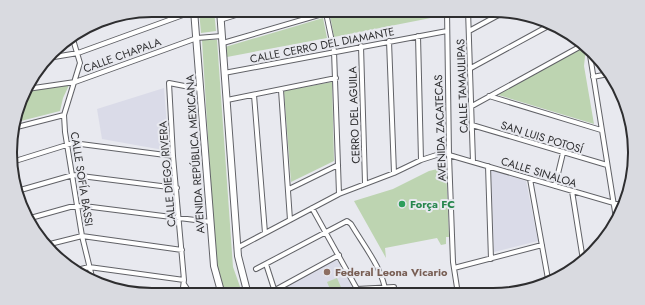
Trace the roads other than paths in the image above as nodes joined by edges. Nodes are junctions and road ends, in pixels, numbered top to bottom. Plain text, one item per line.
1 (177, 17) edge
2 (195, 17) edge
3 (230, 17) edge
4 (312, 17) edge
5 (327, 17) edge
6 (447, 17) edge
7 (468, 17) edge
8 (495, 17) edge
9 (220, 20) joint
10 (545, 28) edge
11 (447, 30) junction
12 (469, 31) junction
13 (222, 36) junction
14 (418, 36) junction
15 (197, 38) junction
16 (390, 41) junction
17 (74, 42) edge
18 (222, 43) junction
19 (361, 46) junction
20 (578, 48) edge
21 (334, 51) junction
22 (78, 53) junction
23 (58, 56) edge
24 (590, 60) edge
25 (471, 68) junction
26 (224, 73) junction
27 (603, 75) edge
28 (593, 77) junction
29 (336, 78) junction
30 (75, 82) junction
31 (33, 88) edge
32 (200, 89) junction
33 (281, 90) junction
34 (254, 95) junction
35 (489, 96) junction
36 (227, 100) junction
37 (472, 106) junction
38 (64, 115) junction
39 (472, 125) junction
40 (20, 126) edge
41 (601, 130) junction
42 (67, 144) junction
43 (449, 153) junction
44 (563, 153) junction
45 (173, 156) junction
46 (17, 160) edge
47 (421, 160) junction
48 (473, 162) junction
49 (338, 165) junction
50 (607, 165) junction
51 (488, 166) junction
52 (394, 173) junction
53 (73, 175) junction
54 (530, 178) junction
55 (365, 183) junction
56 (554, 186) junction
57 (177, 188) junction
58 (22, 189) edge
59 (288, 189) junction
60 (572, 191) junction
61 (339, 194) junction
62 (613, 202) junction
63 (618, 204) edge
64 (78, 206) junction
65 (312, 208) junction
66 (615, 211) edge
67 (34, 217) edge
68 (180, 218) junction
69 (290, 220) junction
70 (211, 222) junction
71 (325, 231) junction
72 (264, 233) junction
73 (82, 236) junction
74 (53, 243) edge
75 (542, 245) junction
76 (237, 248) junction
77 (182, 250) junction
78 (582, 254) edge
79 (339, 255) junction
80 (491, 259) junction
81 (266, 264) junction
82 (89, 267) junction
83 (454, 268) junction
84 (83, 269) edge
85 (256, 269) dead end
86 (90, 273) edge
87 (548, 276) edge
88 (184, 282) junction
89 (385, 287) junction
90 (394, 287) dead end
91 (183, 288) edge
92 (187, 288) edge
93 (220, 288) edge
94 (246, 288) edge
95 (274, 288) edge
96 (279, 288) edge
97 (356, 288) edge
98 (371, 288) edge
99 (457, 288) edge

1 - 22 street
2 - 15 main road, AVENIDA REPÚBLICA MEXICANA
3 - 9 street
4 - 18 street
5 - 21 street
6 - 11 street, AVENIDA ZACATECAS
7 - 12 street, CALLE TAMAULIPAS
8 - 12 street
9 - 13 main road
10 - 25 street
11 - 14 street, CALLE CERRO DEL DIAMANTE
11 - 43 street, AVENIDA ZACATECAS
12 - 25 street, CALLE TAMAULIPAS
13 - 15 street, CALLE CHAPALA
13 - 18 main road
14 - 16 street, CALLE CERRO DEL DIAMANTE
14 - 47 street
15 - 30 street, CALLE CHAPALA
15 - 32 main road, AVENIDA REPÚBLICA MEXICANA
16 - 19 street, CALLE CERRO DEL DIAMANTE
16 - 52 street
17 - 22 street
18 - 26 main road
19 - 21 street, CALLE CERRO DEL DIAMANTE
19 - 55 street, CERRO DEL AGUILA
20 - 35 street
21 - 26 street, CALLE CERRO DEL DIAMANTE
21 - 29 street
22 - 23 street
22 - 30 street, CALLE SOFÍA BASSI
24 - 28 street
25 - 37 street, CALLE TAMAULIPAS
26 - 36 main road
27 - 28 street
28 - 41 street
29 - 33 street
29 - 49 street
30 - 31 street, CALLE CHAPALA
30 - 38 street, CALLE SOFÍA BASSI
32 - 45 street, CALLE DIEGO RIVERA
32 - 70 main road, AVENIDA REPÚBLICA MEXICANA
33 - 34 street
33 - 59 street
34 - 36 street
34 - 72 street
35 - 37 street
35 - 41 street
36 - 76 main road
37 - 39 street, CALLE TAMAULIPAS
38 - 40 street
38 - 42 street, CALLE SOFÍA BASSI
39 - 44 street, SAN LUIS POTOSÍ
39 - 48 street, CALLE TAMAULIPAS
41 - 50 street
42 - 45 street
42 - 46 street
42 - 53 street, CALLE SOFÍA BASSI
43 - 47 street
43 - 48 street, CALLE SINALOA
43 - 83 street, AVENIDA ZACATECAS
44 - 50 street, SAN LUIS POTOSÍ
44 - 56 street
45 - 57 street, CALLE DIEGO RIVERA
47 - 52 street
48 - 51 street, CALLE SINALOA
49 - 59 street
49 - 61 street
50 - 62 street
51 - 54 street, CALLE SINALOA
51 - 80 street
52 - 55 street
53 - 57 street
53 - 58 street
53 - 64 street, CALLE SOFÍA BASSI
54 - 56 street, CALLE SINALOA
54 - 75 street
55 - 61 street
56 - 60 street, CALLE SINALOA
57 - 68 street, CALLE DIEGO RIVERA
59 - 69 street
60 - 62 street, CALLE SINALOA
60 - 78 street
61 - 65 street
62 - 63 street, CALLE SINALOA
62 - 66 street
64 - 67 street
64 - 68 street
64 - 73 street, CALLE SOFÍA BASSI
65 - 69 street
65 - 71 street
68 - 70 street
68 - 77 street, CALLE DIEGO RIVERA
69 - 72 street
70 - 93 main road, AVENIDA REPÚBLICA MEXICANA
71 - 79 street
71 - 81 street
71 - 89 street
72 - 76 street
73 - 74 street
73 - 77 street
73 - 82 street, CALLE SOFÍA BASSI
75 - 80 street
75 - 87 street
76 - 94 main road
77 - 88 street, CALLE DIEGO RIVERA
79 - 96 street
79 - 97 street
80 - 83 street
81 - 85 street
81 - 95 street
82 - 84 street
82 - 86 street, CALLE SOFÍA BASSI
82 - 88 street
83 - 99 street, AVENIDA ZACATECAS
88 - 91 street, CALLE DIEGO RIVERA
88 - 92 street
89 - 90 street
89 - 98 street

